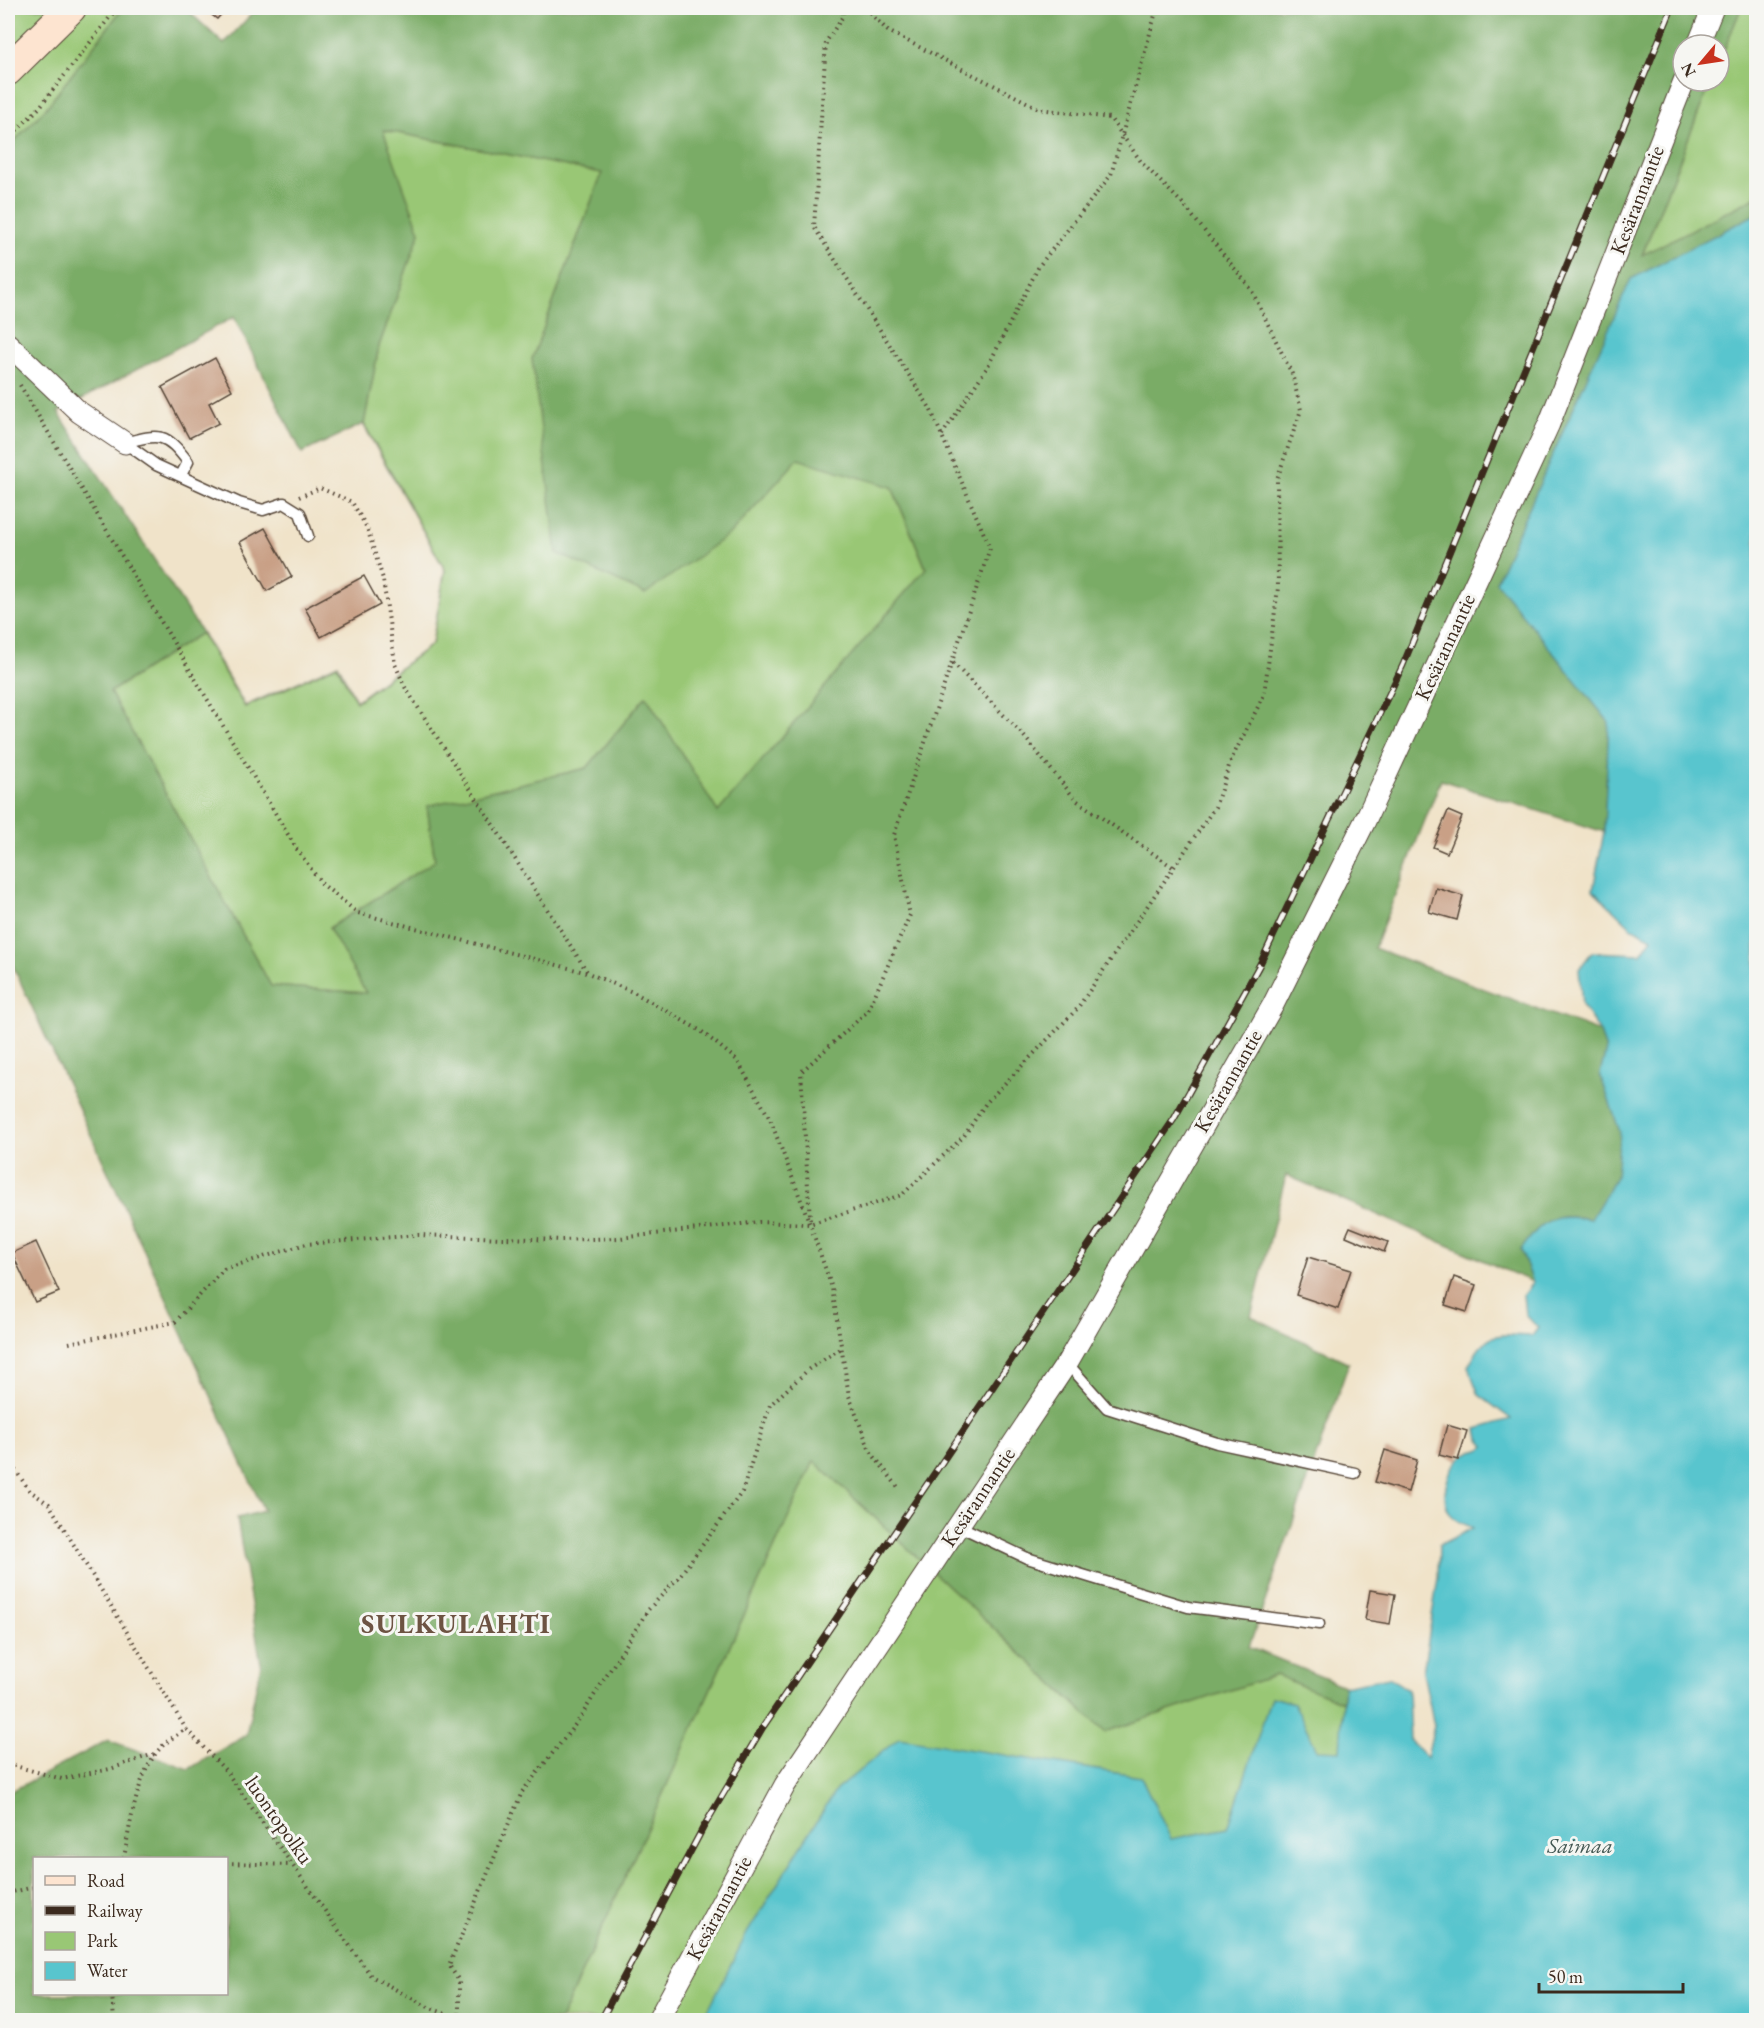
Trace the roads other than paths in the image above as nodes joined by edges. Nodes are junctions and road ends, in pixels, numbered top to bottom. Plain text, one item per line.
1 (71, 8) edge
2 (1713, 8) edge
3 (1703, 33) edge
4 (8, 70) edge
5 (1679, 93) edge
6 (8, 344) edge
7 (126, 443) junction
8 (181, 475) junction
9 (308, 536) dead end
10 (1067, 1363) junction
11 (1355, 1473) dead end
12 (959, 1526) junction
13 (1319, 1624) dead end
14 (658, 2020) edge

1 - 4 main road
2 - 3 street
5 - 10 street, Kesärannantie
6 - 7 street
7 - 8 lane
7 - 8 lane
8 - 9 lane
10 - 11 lane
10 - 12 street, Kesärannantie
12 - 13 lane
12 - 14 street, Kesärannantie

